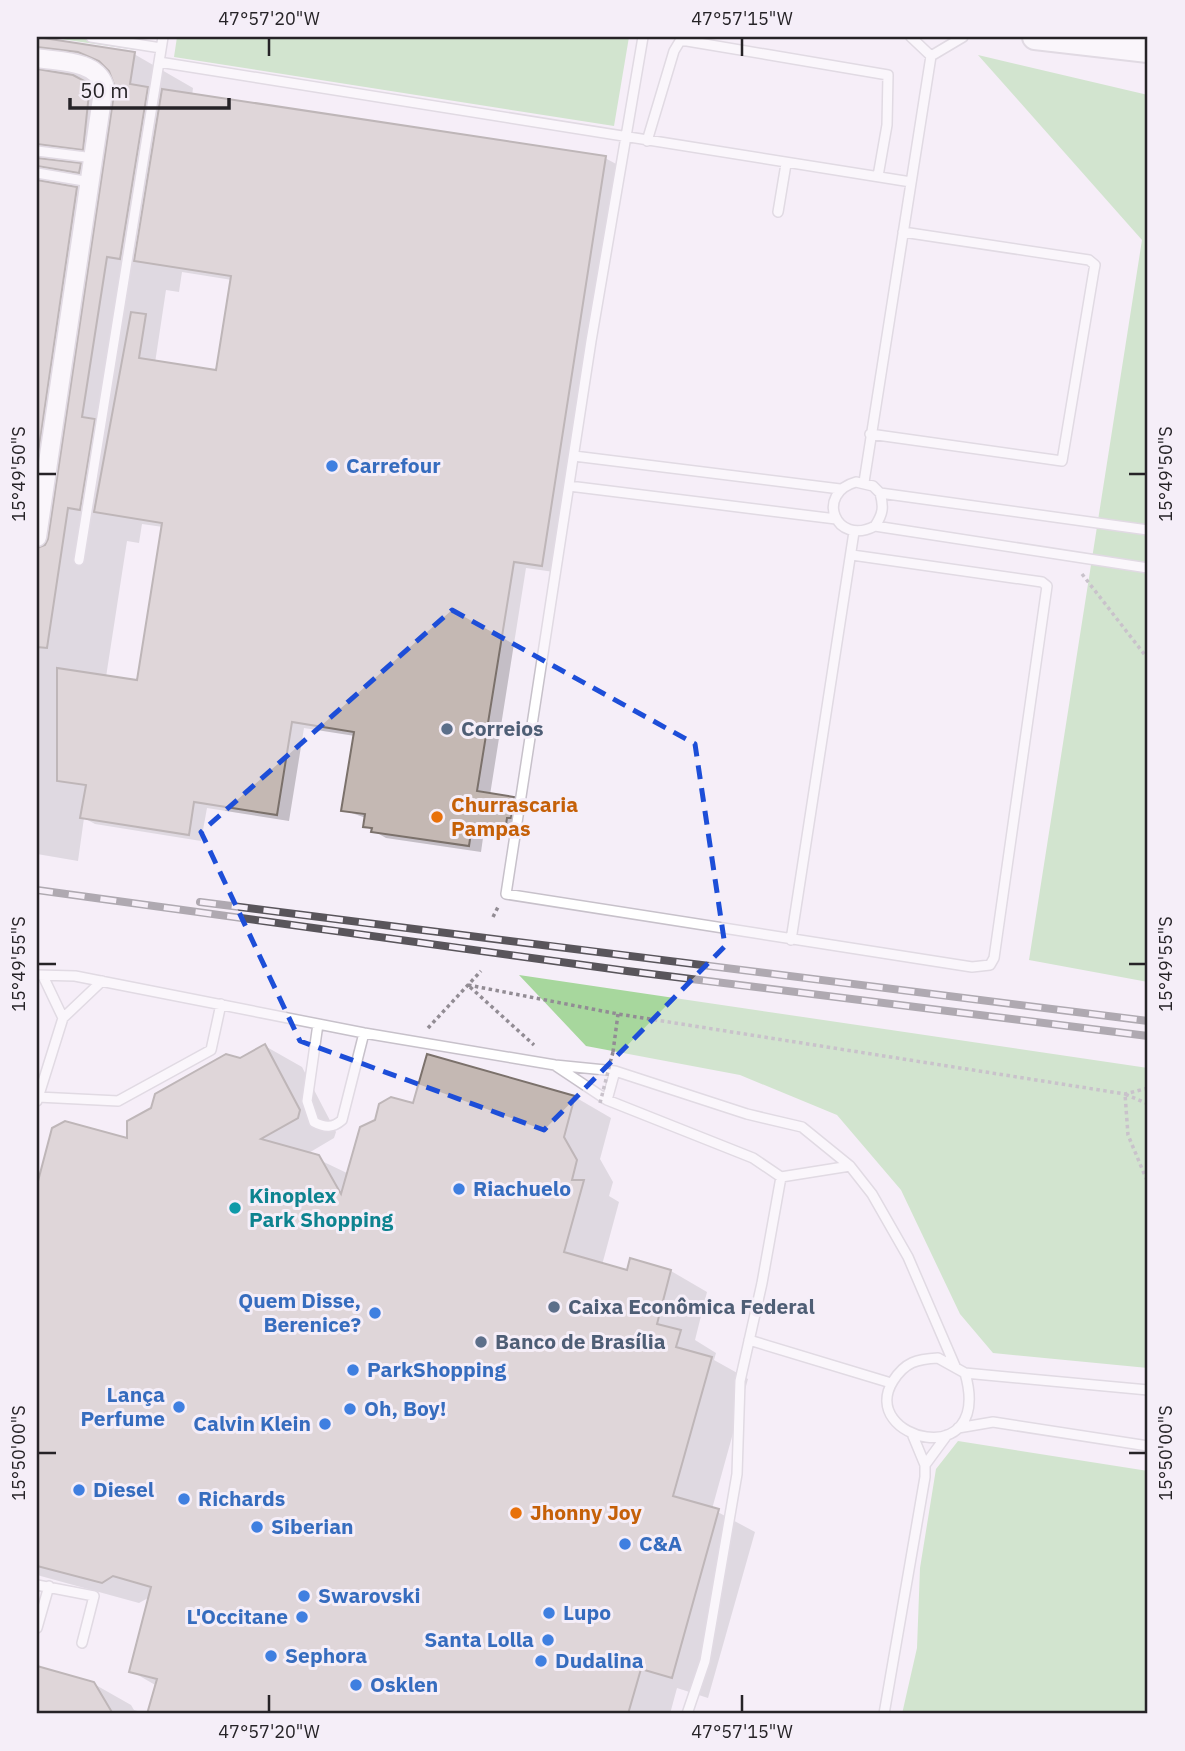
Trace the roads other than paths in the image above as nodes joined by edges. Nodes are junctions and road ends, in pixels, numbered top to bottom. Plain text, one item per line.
1 (91, 37) edge
2 (163, 37) edge
3 (643, 37) edge
4 (911, 37) edge
5 (963, 37) edge
6 (1035, 37) edge
7 (161, 48) junction
8 (1148, 50) edge
9 (931, 56) junction
10 (37, 58) edge
11 (159, 62) junction
12 (624, 138) junction
13 (648, 141) junction
14 (37, 151) edge
15 (94, 158) junction
16 (786, 164) junction
17 (37, 173) edge
18 (878, 176) junction
19 (90, 182) junction
20 (911, 182) junction
21 (778, 212) dead end
22 (903, 232) junction
23 (870, 435) junction
24 (574, 456) junction
25 (864, 482) junction
26 (569, 486) junction
27 (840, 489) junction
28 (880, 493) junction
29 (39, 500) edge
30 (836, 519) junction
31 (38, 526) edge
32 (875, 526) junction
33 (1148, 530) edge
34 (854, 532) junction
35 (852, 555) junction
36 (79, 560) dead end
37 (1148, 568) edge
38 (792, 940) junction
39 (40, 975) edge
40 (102, 981) junction
41 (221, 1004) junction
42 (63, 1018) junction
43 (318, 1024) junction
44 (364, 1033) junction
45 (555, 1065) junction
46 (41, 1068) edge
47 (615, 1071) junction
48 (37, 1099) edge
49 (603, 1101) junction
50 (850, 1167) junction
51 (781, 1177) junction
52 (749, 1339) junction
53 (955, 1366) junction
54 (965, 1373) junction
55 (891, 1383) junction
56 (1148, 1390) edge
57 (958, 1428) junction
58 (947, 1435) junction
59 (913, 1436) junction
60 (1148, 1446) edge
61 (925, 1465) junction
62 (37, 1585) edge
63 (49, 1586) junction
64 (37, 1628) edge
65 (82, 1643) dead end
66 (688, 1713) edge
67 (884, 1714) edge

1 - 7 lane
2 - 7 lane
3 - 12 lane
4 - 9 lane
5 - 9 lane
6 - 8 street
7 - 11 lane
9 - 20 lane
10 - 15 street
11 - 12 lane
11 - 36 lane
12 - 13 lane
12 - 24 lane
13 - 16 lane
13 - 18 lane
14 - 15 lane
15 - 19 street
16 - 18 lane
16 - 21 lane
17 - 19 lane
18 - 20 lane
19 - 29 street
20 - 22 lane
22 - 23 lane
22 - 23 lane
23 - 25 lane
24 - 26 lane
24 - 27 lane
25 - 27 lane
25 - 28 lane
26 - 30 lane
26 - 38 lane
27 - 30 lane
28 - 32 lane
28 - 33 lane
29 - 31 street
30 - 34 lane
32 - 34 lane
32 - 37 lane
34 - 35 lane
35 - 38 lane
35 - 38 lane
39 - 40 lane
39 - 42 lane
40 - 41 lane
40 - 42 lane
41 - 43 lane
41 - 48 lane
42 - 46 lane
43 - 44 lane
43 - 44 lane
44 - 45 lane
45 - 47 lane
45 - 49 lane
46 - 48 lane
47 - 49 lane
47 - 50 lane
49 - 51 lane
50 - 51 lane
50 - 53 lane
51 - 52 lane
52 - 55 lane
52 - 66 lane
53 - 54 lane
53 - 55 lane
54 - 56 lane
54 - 57 lane
55 - 59 lane
57 - 58 lane
57 - 60 lane
58 - 59 lane
58 - 61 lane
59 - 61 lane
61 - 67 lane
62 - 63 lane
63 - 64 lane
63 - 65 lane

